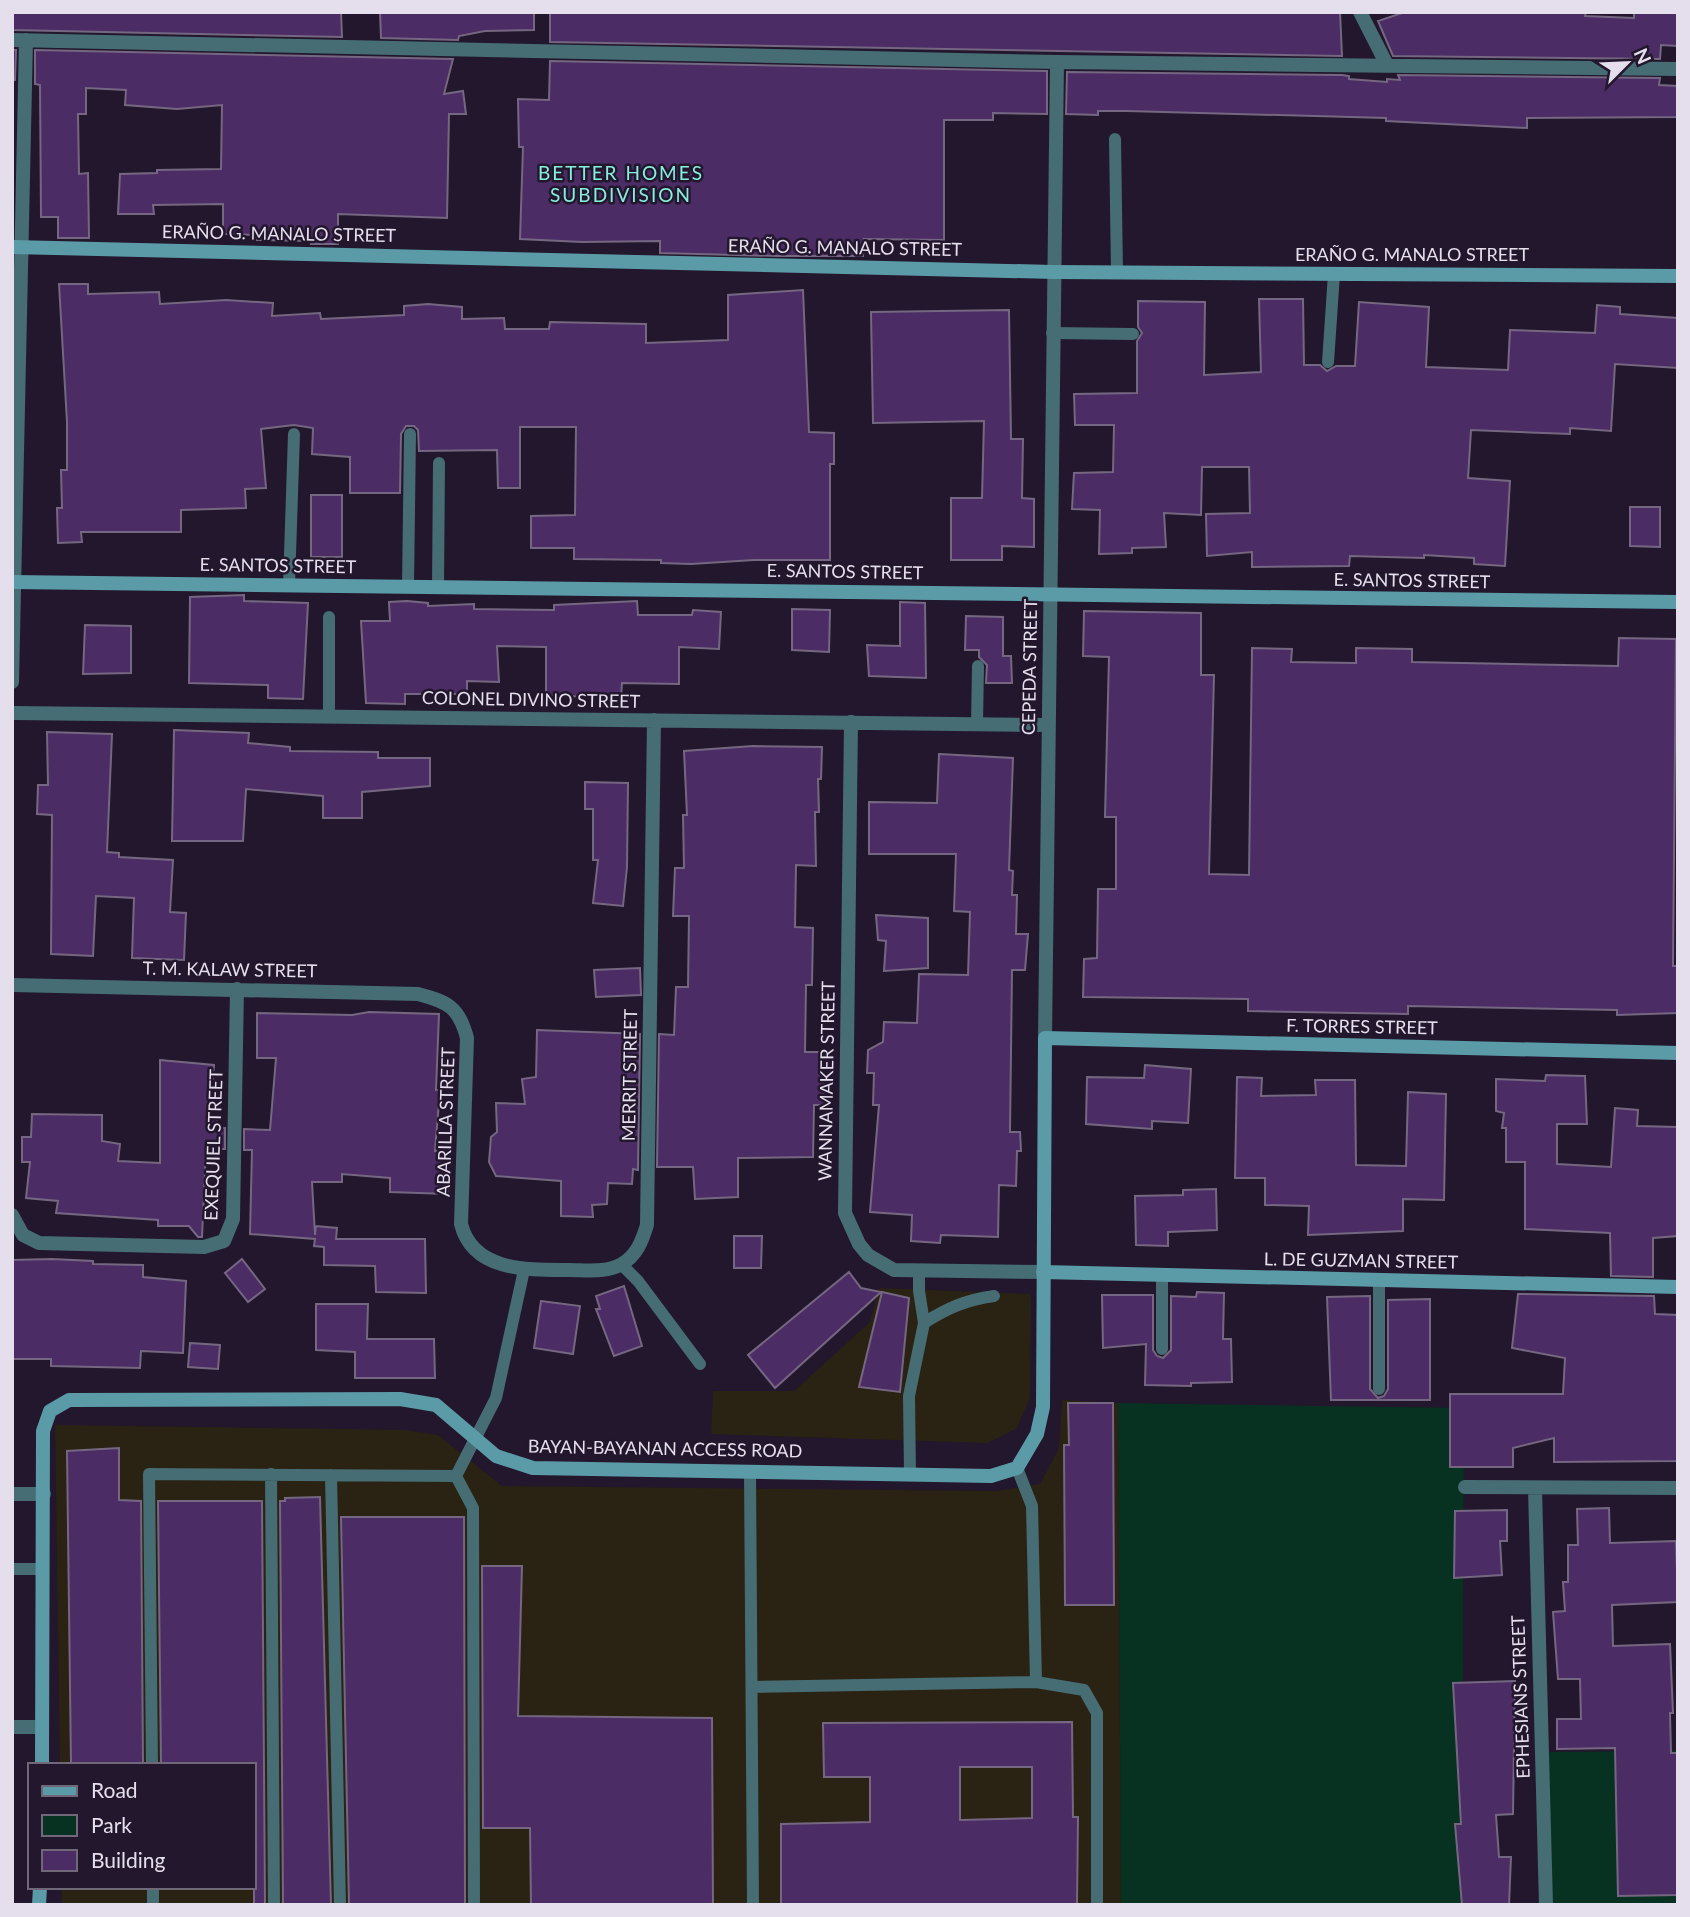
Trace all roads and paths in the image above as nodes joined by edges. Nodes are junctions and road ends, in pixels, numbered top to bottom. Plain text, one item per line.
1 (1360, 12) edge
2 (19, 40) edge
3 (1057, 62) junction
4 (1387, 65) junction
5 (1678, 69) edge
6 (1115, 139) dead end
7 (16, 248) edge
8 (1053, 272) junction
9 (1118, 272) junction
10 (1334, 274) junction
11 (1678, 276) edge
12 (1052, 332) junction
13 (1133, 334) dead end
14 (1328, 362) dead end
15 (293, 434) dead end
16 (410, 434) dead end
17 (439, 463) dead end
18 (13, 582) edge
19 (289, 585) junction
20 (408, 587) junction
21 (438, 587) junction
22 (1050, 594) junction
23 (1678, 602) edge
24 (329, 618) dead end
25 (978, 666) dead end
26 (12, 682) edge
27 (12, 713) edge
28 (329, 716) junction
29 (654, 720) junction
30 (851, 722) junction
31 (977, 724) junction
32 (1048, 725) junction
33 (12, 985) edge
34 (237, 989) junction
35 (446, 1002) joint
36 (1045, 1038) junction
37 (1678, 1053) edge
38 (12, 1215) edge
39 (621, 1265) junction
40 (524, 1270) junction
41 (919, 1270) junction
42 (1043, 1272) junction
43 (1162, 1275) junction
44 (1379, 1280) junction
45 (1678, 1287) edge
46 (994, 1296) dead end
47 (924, 1323) junction
48 (1162, 1349) dead end
49 (700, 1364) dead end
50 (1379, 1389) dead end
51 (476, 1439) junction
52 (1017, 1468) junction
53 (750, 1471) junction
54 (271, 1474) junction
55 (910, 1474) junction
56 (331, 1475) junction
57 (456, 1476) junction
58 (1465, 1487) dead end
59 (1535, 1488) junction
60 (1678, 1488) edge
61 (12, 1494) edge
62 (44, 1494) junction
63 (12, 1569) edge
64 (43, 1569) junction
65 (1037, 1682) junction
66 (752, 1687) junction
67 (12, 1727) edge
68 (42, 1727) junction
69 (42, 1763) edge
70 (152, 1763) edge
71 (274, 1905) edge
72 (340, 1905) edge
73 (474, 1905) edge
74 (753, 1905) edge
75 (1097, 1905) edge
76 (1546, 1905) edge

1 - 4 street
2 - 3 street
2 - 7 street
3 - 4 street
3 - 8 street, CEPEDA STREET
4 - 5 street
6 - 9 lane
7 - 8 street, ERAÑO G. MANALO STREET
7 - 18 street
8 - 9 street, ERAÑO G. MANALO STREET
8 - 12 street, CEPEDA STREET
9 - 10 street, ERAÑO G. MANALO STREET
10 - 11 street, ERAÑO G. MANALO STREET
10 - 14 lane
12 - 13 lane
12 - 22 street, CEPEDA STREET
15 - 19 lane
16 - 20 lane
17 - 21 lane
18 - 19 street, E. SANTOS STREET
18 - 26 street
19 - 20 street, E. SANTOS STREET
20 - 21 street, E. SANTOS STREET
21 - 22 street, E. SANTOS STREET
22 - 23 street, E. SANTOS STREET
22 - 32 street, CEPEDA STREET
24 - 28 lane
25 - 31 lane
27 - 28 street, COLONEL DIVINO STREET
28 - 29 street, COLONEL DIVINO STREET
29 - 30 street, COLONEL DIVINO STREET
29 - 39 street, MERRIT STREET
30 - 31 street, COLONEL DIVINO STREET
30 - 41 street, WANNAMAKER STREET
31 - 32 street, COLONEL DIVINO STREET
32 - 36 street, CEPEDA STREET
33 - 34 street, T. M. KALAW STREET
34 - 35 street, T. M. KALAW STREET
34 - 38 street, EXEQUIEL STREET
35 - 40 street, ABARILLA STREET
36 - 37 street, F. TORRES STREET
36 - 42 street, CEPEDA STREET
39 - 40 street
39 - 49 lane
40 - 51 lane
41 - 42 street, WANNAMAKER STREET
41 - 47 lane
42 - 43 street, L. DE GUZMAN STREET
42 - 52 street
43 - 44 street, L. DE GUZMAN STREET
43 - 48 lane
44 - 45 street, L. DE GUZMAN STREET
44 - 50 lane
46 - 47 lane
47 - 55 lane
51 - 53 street, BAYAN-BAYANAN ACCESS ROAD
51 - 57 lane
51 - 62 street, BAYAN-BAYANAN ACCESS ROAD
52 - 55 street, BAYAN-BAYANAN ACCESS ROAD
52 - 65 lane
53 - 55 street, BAYAN-BAYANAN ACCESS ROAD
53 - 66 lane
54 - 56 lane
54 - 70 lane
54 - 71 lane
56 - 57 lane
56 - 72 lane
57 - 73 lane
58 - 59 street
59 - 60 street
59 - 76 street, EPHESIANS STREET
61 - 62 street
62 - 64 street
63 - 64 lane
64 - 68 street
65 - 66 lane
65 - 75 lane
66 - 74 lane
67 - 68 street
68 - 69 street

